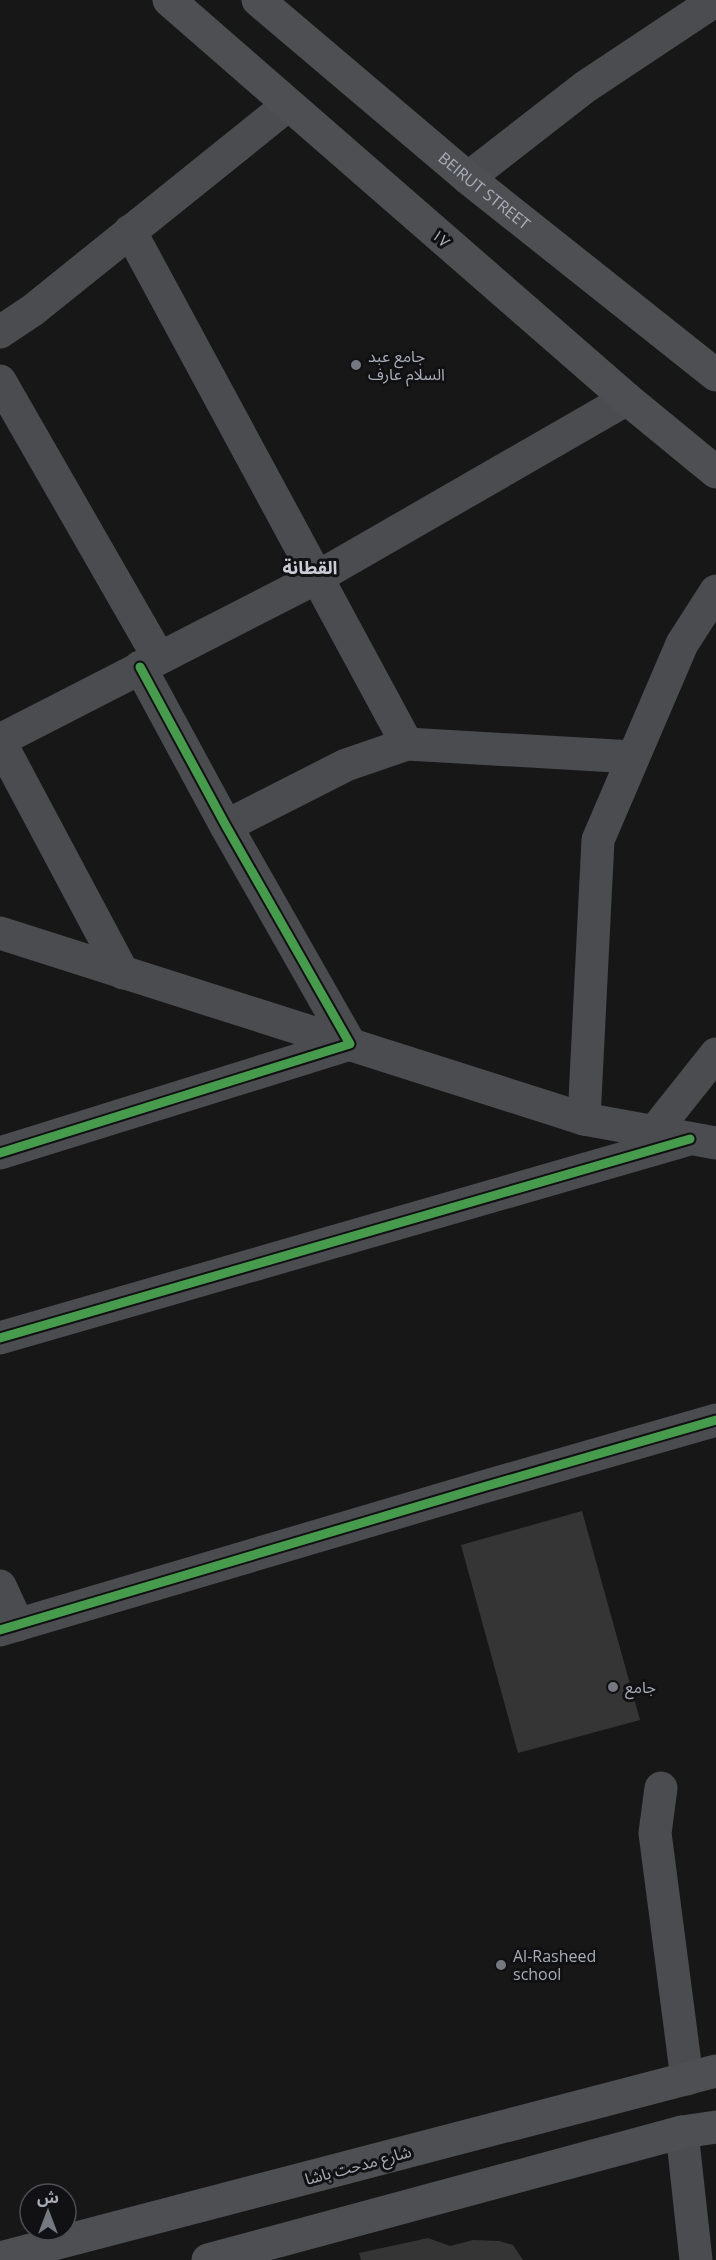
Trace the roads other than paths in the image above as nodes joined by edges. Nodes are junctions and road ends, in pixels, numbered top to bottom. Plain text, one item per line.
1 (169, 0) edge
2 (258, 0) edge
3 (716, 0) edge
4 (288, 105) junction
5 (468, 178) junction
6 (130, 231) junction
7 (0, 332) edge
8 (712, 363) edge
9 (0, 381) edge
10 (627, 399) junction
11 (716, 472) edge
12 (316, 578) junction
13 (716, 591) edge
14 (150, 662) junction
15 (0, 741) edge
16 (407, 744) junction
17 (633, 757) junction
18 (226, 826) junction
19 (0, 933) edge
20 (123, 973) junction
21 (350, 1044) junction
22 (716, 1054) edge
23 (585, 1119) junction
24 (654, 1132) junction
25 (703, 1141) edge
26 (0, 1153) edge
27 (0, 1338) edge
28 (716, 1420) edge
29 (0, 1586) edge
30 (9, 1628) edge
31 (661, 1788) dead end
32 (701, 2075) edge
33 (716, 2127) edge
34 (682, 2132) junction
35 (0, 2258) edge
36 (208, 2260) edge
37 (696, 2260) edge

1 - 4 main road, ١٧
2 - 5 main road, BEIRUT STREET
3 - 5 street
4 - 6 street
4 - 10 main road, ١٧
5 - 8 main road, BEIRUT STREET
6 - 7 street
6 - 12 street
9 - 14 street
10 - 11 main road, ١٧
10 - 12 street
12 - 14 street
12 - 16 street
13 - 17 street
14 - 15 street
14 - 18 street
15 - 20 street
16 - 17 street
16 - 18 street
17 - 23 street
18 - 21 street
19 - 20 street
20 - 21 street
21 - 23 street
21 - 26 street
22 - 24 street
23 - 24 street
24 - 25 street
25 - 27 street
28 - 30 street
29 - 30 street
31 - 32 street
32 - 35 main road, شارع مدحت باشا
33 - 34 main road
34 - 36 main road
34 - 37 street

